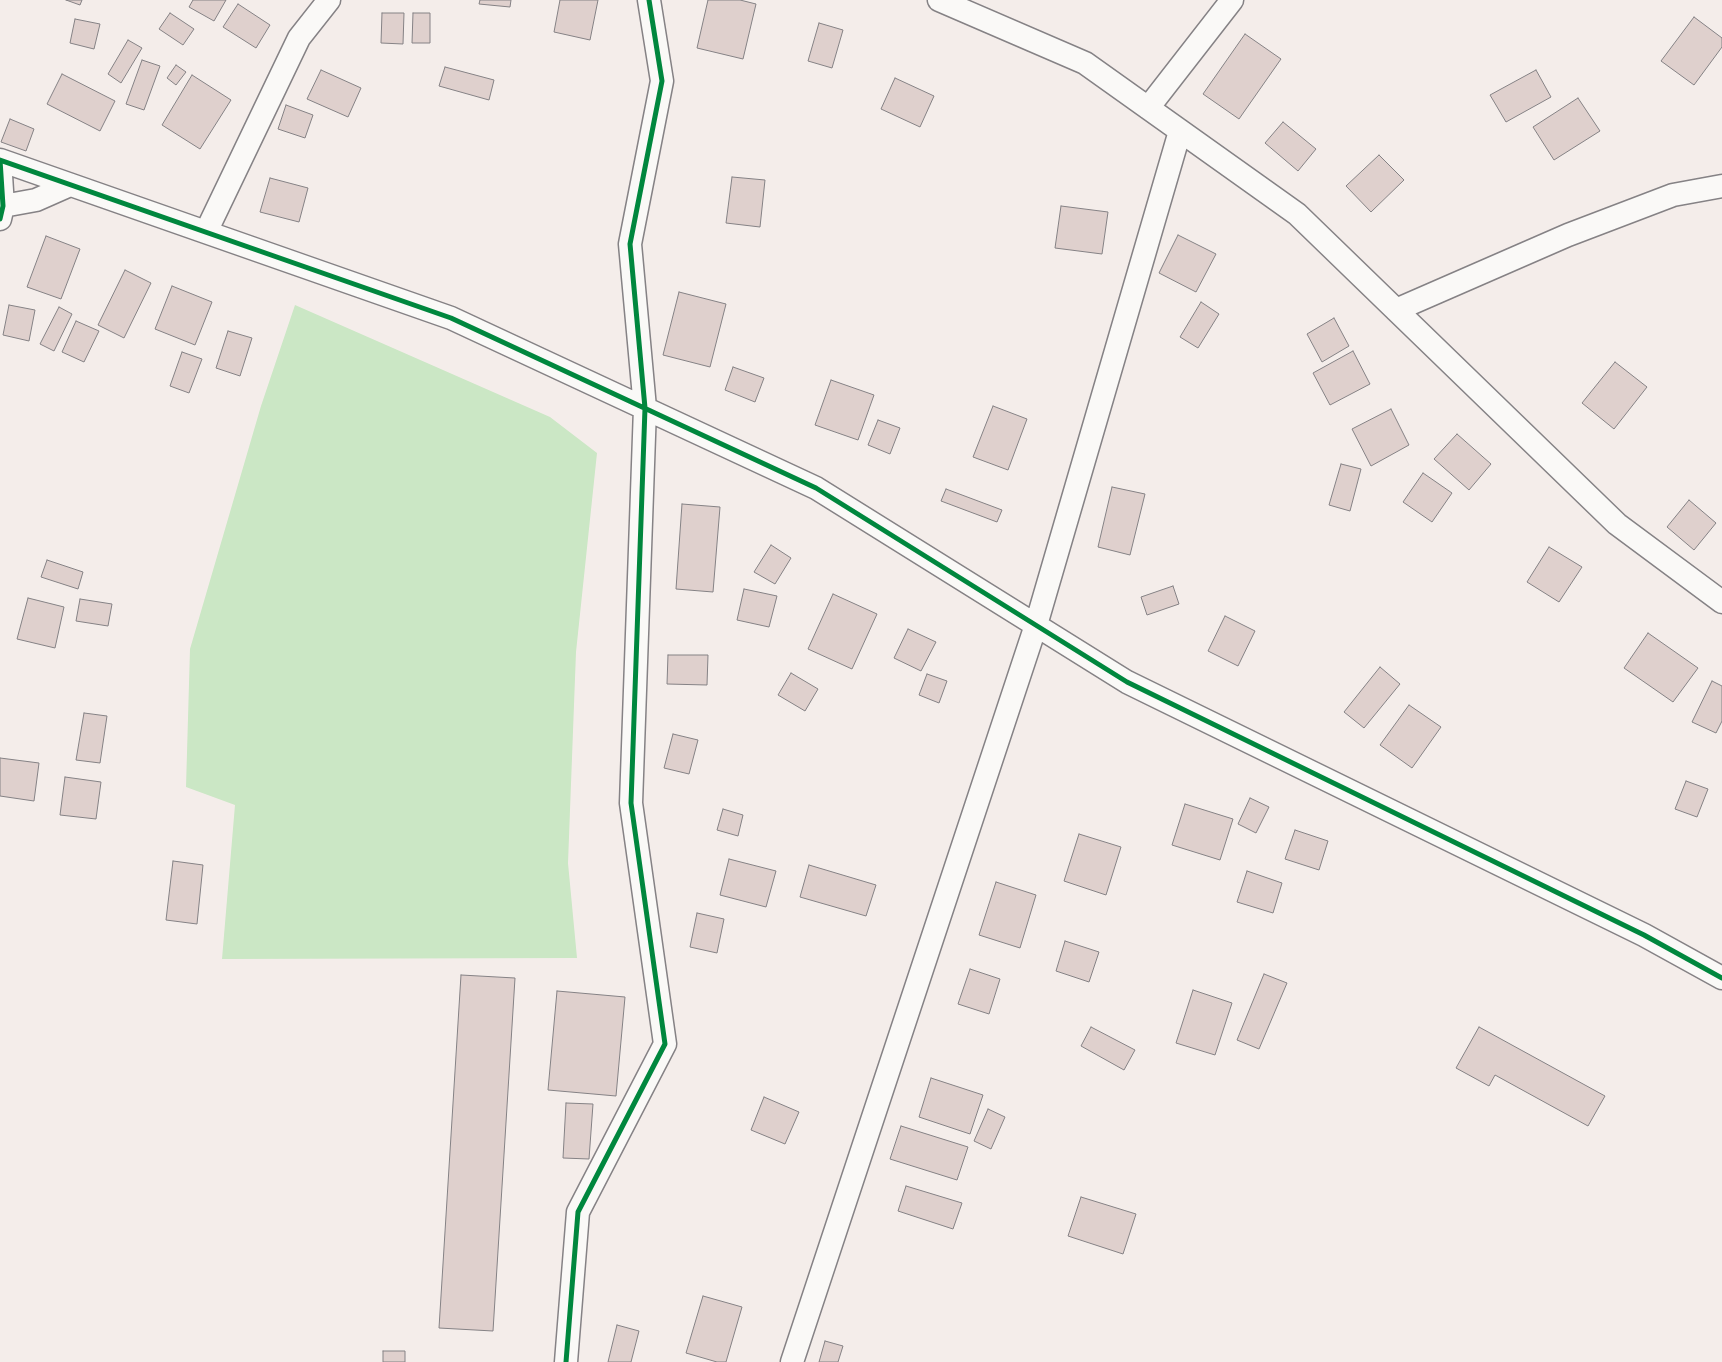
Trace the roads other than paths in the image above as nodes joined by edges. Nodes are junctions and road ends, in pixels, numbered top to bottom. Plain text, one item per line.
1 (329, 0) edge
2 (649, 0) edge
3 (939, 0) edge
4 (1232, 0) edge
5 (1148, 108) junction
6 (1180, 131) junction
7 (0, 160) edge
8 (70, 185) junction
9 (1722, 186) edge
10 (2, 212) edge
11 (206, 232) junction
12 (1396, 310) junction
13 (645, 408) junction
14 (1722, 602) edge
15 (1036, 625) junction
16 (1722, 978) edge
17 (566, 1362) edge
18 (792, 1362) edge

1 - 11 street
2 - 13 street
3 - 5 street
4 - 5 street
5 - 6 street
6 - 12 street
6 - 15 street
7 - 8 street
7 - 10 street
8 - 10 street
8 - 11 street
9 - 12 street
11 - 13 street
12 - 14 street
13 - 15 street
13 - 17 street
15 - 16 street
15 - 18 street

